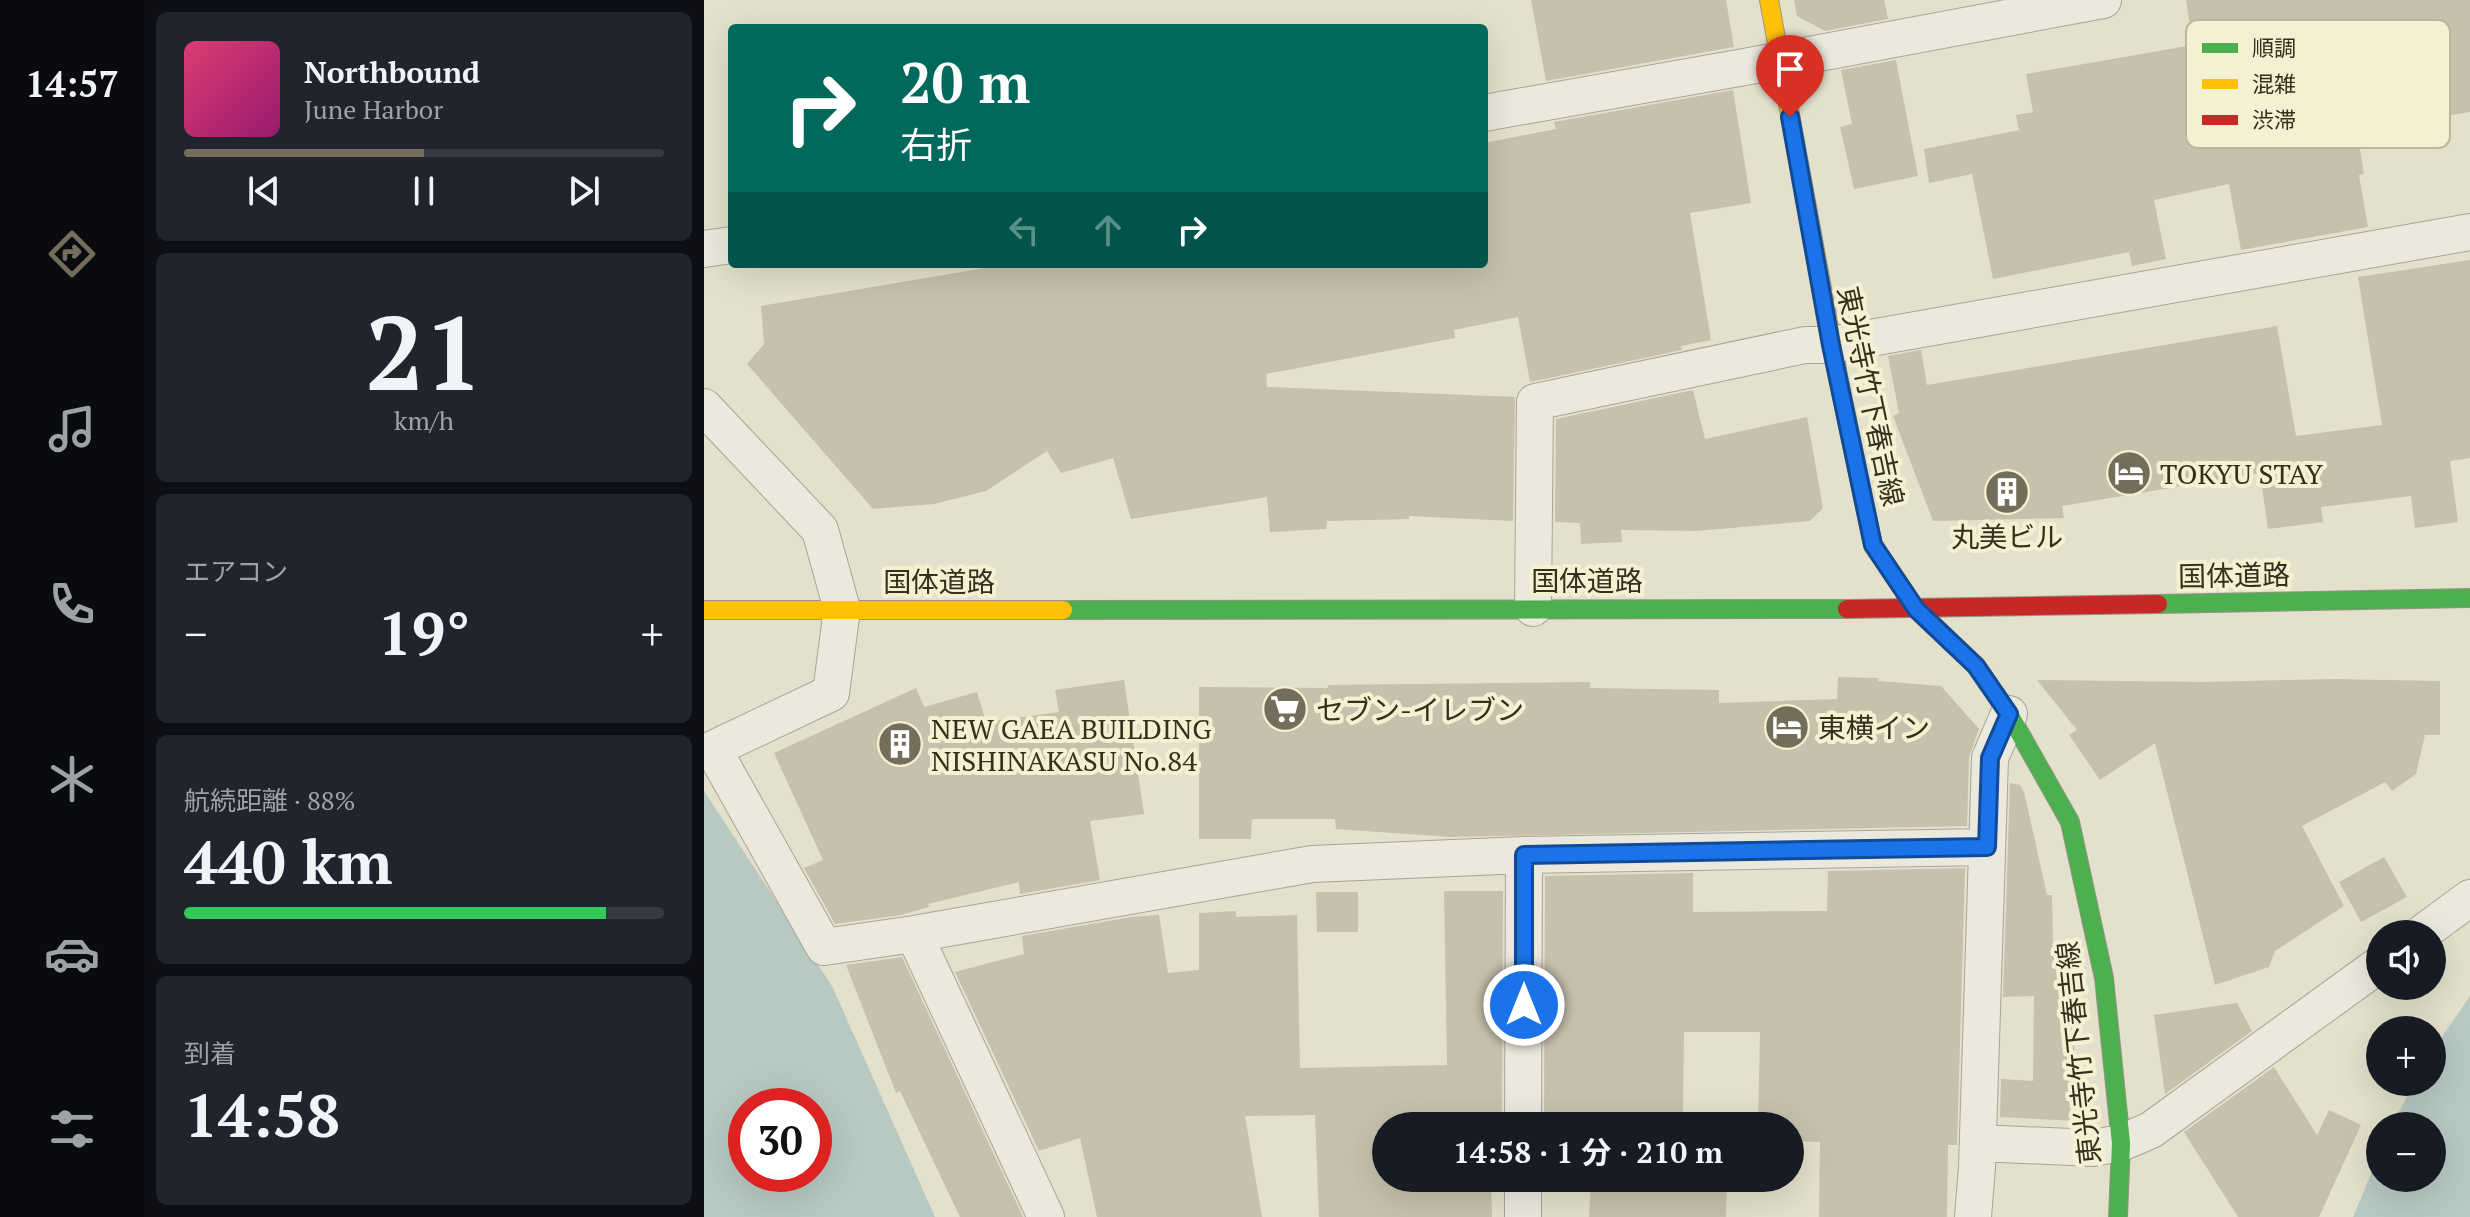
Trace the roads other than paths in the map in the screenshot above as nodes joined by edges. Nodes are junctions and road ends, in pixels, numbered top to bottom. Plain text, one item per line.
1 (1769, 0) edge
2 (2103, 0) edge
3 (1780, 61) junction
4 (1488, 112) edge
5 (2470, 232) edge
6 (728, 246) edge
7 (704, 249) edge
8 (1831, 345) junction
9 (704, 407) edge
10 (2470, 598) edge
11 (1533, 608) junction
12 (842, 609) junction
13 (1916, 609) junction
14 (704, 610) edge
15 (2009, 714) junction
16 (1987, 847) junction
17 (1524, 855) junction
18 (2470, 898) edge
19 (2440, 920) edge
20 (914, 934) junction
21 (2366, 974) edge
22 (1523, 1112) edge
23 (1978, 1143) junction
24 (2121, 1143) junction
25 (1523, 1192) edge
26 (1046, 1217) edge
27 (1523, 1217) edge
28 (1973, 1217) edge
29 (2118, 1217) edge

1 - 3 main road, 東光寺竹下春吉線
2 - 3 street
3 - 4 street
3 - 8 main road, 東光寺竹下春吉線
5 - 8 street
6 - 7 street
8 - 11 street
8 - 13 main road, 東光寺竹下春吉線
9 - 12 street
10 - 13 main road, 国体道路
11 - 12 main road, 国体道路
11 - 13 main road, 国体道路
12 - 14 main road, 国体道路
12 - 20 street
13 - 15 main road, 東光寺竹下春吉線
15 - 16 street
15 - 24 main road, 東光寺竹下春吉線
16 - 17 street
16 - 23 street
17 - 20 street
17 - 22 street
18 - 19 street
20 - 26 street
21 - 24 street
23 - 24 street
23 - 28 street
24 - 29 main road, 東光寺竹下春吉線
25 - 27 street

